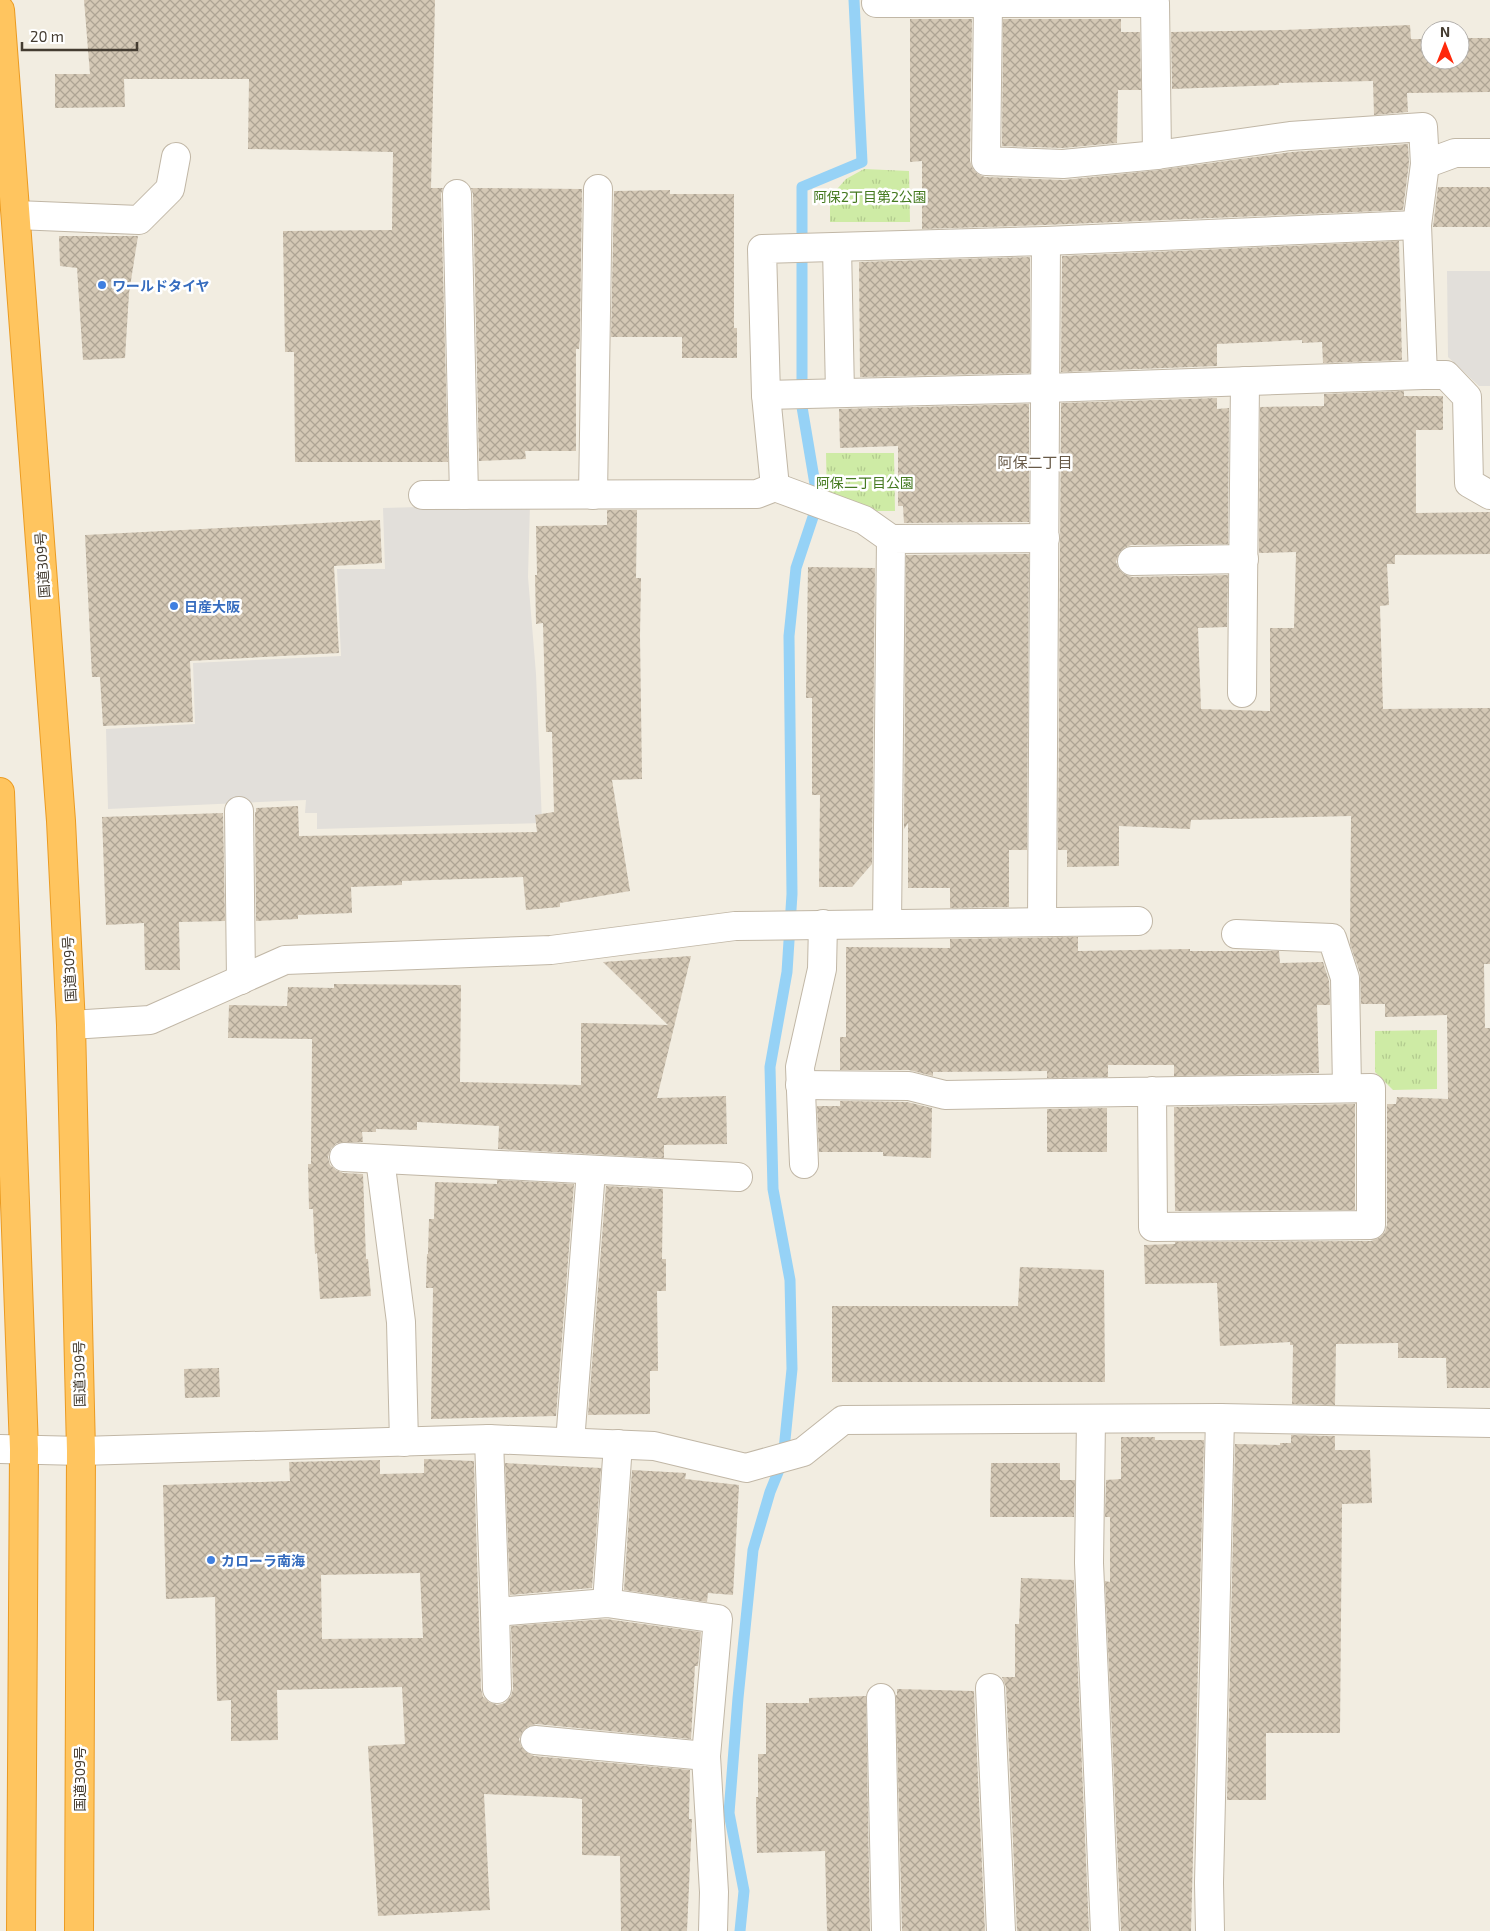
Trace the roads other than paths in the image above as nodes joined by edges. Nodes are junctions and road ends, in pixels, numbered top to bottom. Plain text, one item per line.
1 (876, 4) dead end
2 (988, 4) junction
3 (0, 10) edge
4 (1490, 153) edge
5 (1158, 155) junction
6 (176, 157) dead end
7 (1424, 164) junction
8 (598, 189) dead end
9 (457, 194) dead end
10 (16, 215) junction
11 (1417, 225) junction
12 (1046, 241) junction
13 (833, 247) junction
14 (1424, 375) junction
15 (1244, 381) junction
16 (1046, 388) junction
17 (834, 393) junction
18 (771, 394) junction
19 (784, 490) junction
20 (593, 495) junction
21 (1490, 495) edge
22 (423, 496) dead end
23 (464, 496) junction
24 (1045, 538) junction
25 (891, 539) junction
26 (1244, 559) junction
27 (1132, 560) dead end
28 (1242, 693) dead end
29 (0, 792) edge
30 (239, 811) dead end
31 (1138, 921) dead end
32 (1042, 922) junction
33 (820, 924) junction
34 (887, 924) junction
35 (1236, 934) dead end
36 (241, 980) junction
37 (71, 1025) junction
38 (800, 1085) junction
39 (1348, 1088) junction
40 (1152, 1092) junction
41 (344, 1157) dead end
42 (380, 1159) junction
43 (804, 1164) dead end
44 (591, 1171) junction
45 (738, 1177) dead end
46 (1220, 1418) junction
47 (1092, 1419) junction
48 (1490, 1423) edge
49 (489, 1439) junction
50 (404, 1442) junction
51 (570, 1442) junction
52 (618, 1444) junction
53 (12, 1449) edge
54 (81, 1451) junction
55 (607, 1603) junction
56 (495, 1612) junction
57 (990, 1688) dead end
58 (497, 1689) dead end
59 (881, 1698) dead end
60 (535, 1740) dead end
61 (706, 1756) junction
62 (21, 1931) edge
63 (79, 1931) edge
64 (713, 1931) edge
65 (886, 1931) edge
66 (1000, 1931) edge
67 (1104, 1931) edge
68 (1210, 1931) edge

1 - 2 street
2 - 5 street
2 - 5 street
3 - 10 highway, 国道309号
4 - 7 street
5 - 7 street
6 - 10 street
7 - 11 street
8 - 20 street
9 - 23 street
10 - 37 highway, 国道309号
11 - 12 street
11 - 14 street
12 - 13 street
12 - 16 street
13 - 17 street
13 - 18 street
14 - 15 street
14 - 21 street
15 - 16 street
15 - 26 street
16 - 17 street
16 - 24 street
17 - 18 street
18 - 19 street
19 - 20 street
19 - 25 street
20 - 23 street
22 - 23 street
24 - 25 street
24 - 32 street
25 - 34 street
26 - 27 street
26 - 28 street
29 - 53 highway
30 - 36 street
31 - 32 street
32 - 34 street
33 - 34 street
33 - 36 street
33 - 38 street
35 - 39 street
36 - 37 street
37 - 54 highway, 国道309号
38 - 40 street
38 - 43 street
39 - 40 street
39 - 40 street
41 - 42 street
42 - 44 street
42 - 50 street
44 - 45 street
44 - 51 street
46 - 47 street
46 - 48 street
46 - 68 street
47 - 52 street
47 - 67 street
49 - 50 street
49 - 51 street
49 - 56 street
50 - 54 street
51 - 52 street
52 - 55 street
53 - 54 street
53 - 62 highway
54 - 63 highway, 国道309号
55 - 56 street
55 - 61 street
56 - 58 street
57 - 66 street
59 - 65 street
60 - 61 street
61 - 64 street

